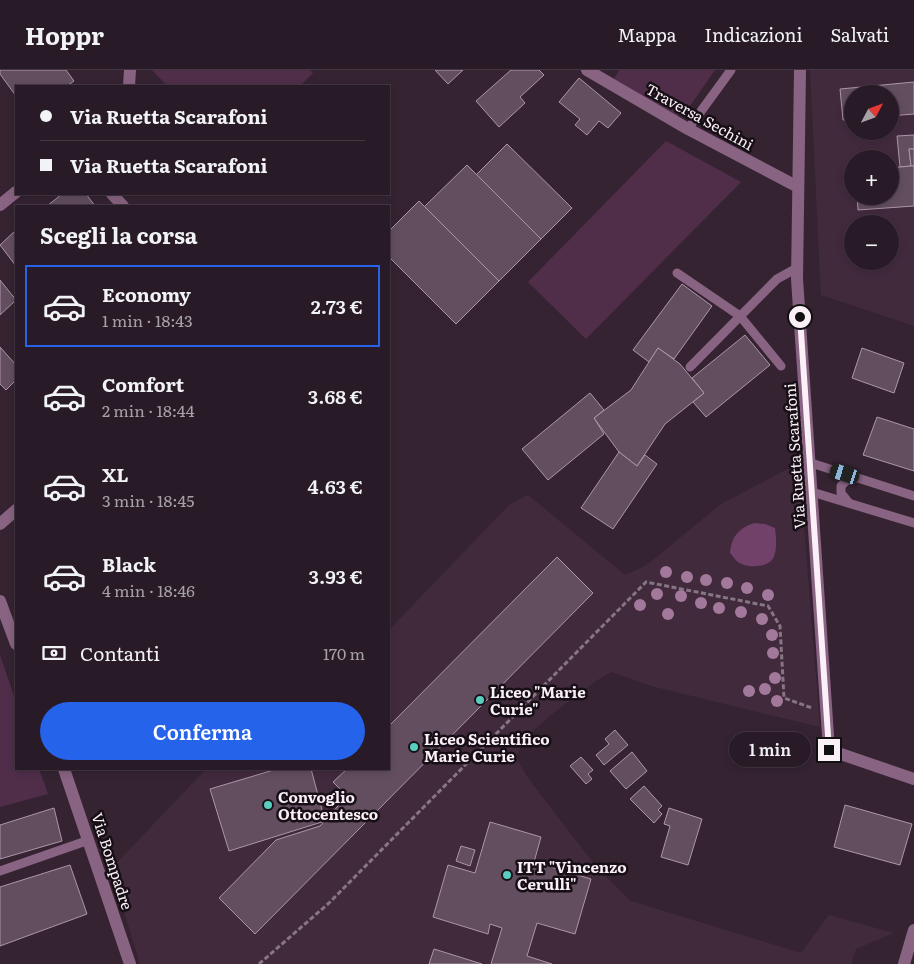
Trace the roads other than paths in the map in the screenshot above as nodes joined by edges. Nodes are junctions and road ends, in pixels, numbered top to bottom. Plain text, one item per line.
1 (130, 70) edge
2 (587, 70) edge
3 (731, 70) edge
4 (800, 70) edge
5 (129, 85) edge
6 (688, 129) junction
7 (798, 187) junction
8 (15, 193) edge
9 (113, 195) edge
10 (0, 204) edge
11 (122, 205) edge
12 (798, 268) junction
13 (677, 273) dead end
14 (740, 316) junction
15 (781, 366) dead end
16 (690, 367) dead end
17 (811, 463) junction
18 (857, 478) junction
19 (812, 492) junction
20 (914, 496) edge
21 (850, 504) junction
22 (15, 511) edge
23 (0, 524) edge
24 (914, 524) edge
25 (0, 601) edge
26 (15, 641) edge
27 (64, 770) edge
28 (914, 779) edge
29 (89, 840) junction
30 (0, 870) edge
31 (914, 930) edge
32 (130, 964) edge
33 (904, 964) edge

1 - 5 street
2 - 6 street, Traversa Sechini
3 - 6 lane
4 - 7 street, Via Ruetta Scarafoni
6 - 7 street, Traversa Sechini
7 - 12 street, Via Ruetta Scarafoni
8 - 10 street
9 - 11 street
12 - 14 lane
12 - 17 street, Via Ruetta Scarafoni
13 - 14 lane
14 - 15 lane
14 - 16 lane
17 - 18 lane
17 - 19 street, Via Ruetta Scarafoni
18 - 20 lane
18 - 21 lane
19 - 21 lane
19 - 28 street, Via Ruetta Scarafoni
21 - 24 lane
22 - 23 street
25 - 26 street
27 - 29 street, Via Bompadre
29 - 30 lane
29 - 32 street, Via Bompadre
31 - 33 street

